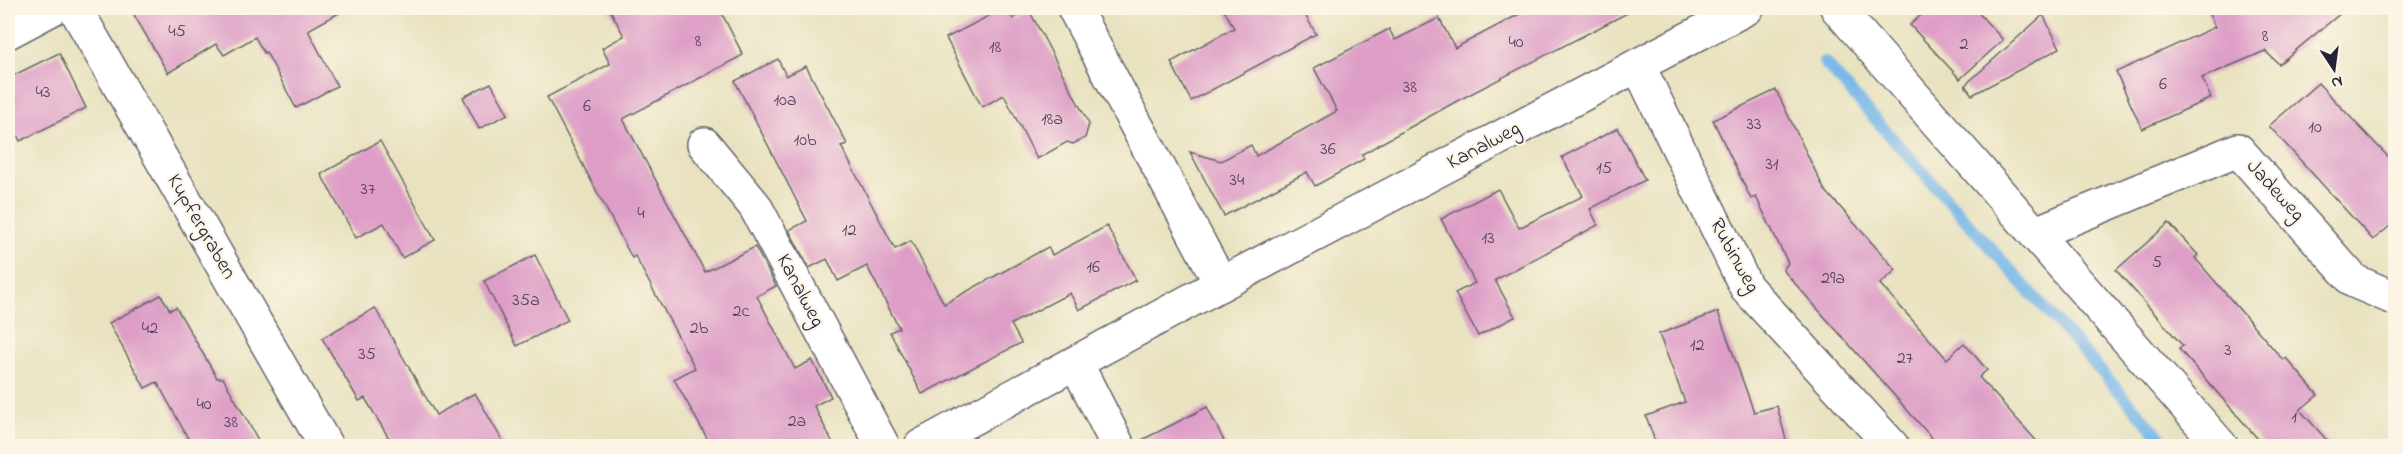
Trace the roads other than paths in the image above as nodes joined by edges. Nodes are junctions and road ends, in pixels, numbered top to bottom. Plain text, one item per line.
1 (53, 8) edge
2 (75, 8) edge
3 (1074, 8) edge
4 (1747, 8) edge
5 (1837, 8) edge
6 (8, 32) edge
7 (1638, 65) junction
8 (704, 144) dead end
9 (2036, 233) junction
10 (1221, 284) junction
11 (2396, 300) edge
12 (1076, 363) junction
13 (326, 447) edge
14 (883, 447) edge
15 (921, 447) edge
16 (1118, 447) edge
17 (1892, 447) edge
18 (2221, 447) edge

1 - 6 street
2 - 13 street, Kupfergraben
3 - 10 street
4 - 7 street, Kanalweg
5 - 9 street
7 - 10 street, Kanalweg
7 - 17 street, Rubinweg
8 - 14 street, Kanalweg
9 - 11 street, Jadeweg
9 - 18 street
10 - 12 street, Kanalweg
12 - 15 street, Kanalweg
12 - 16 street

